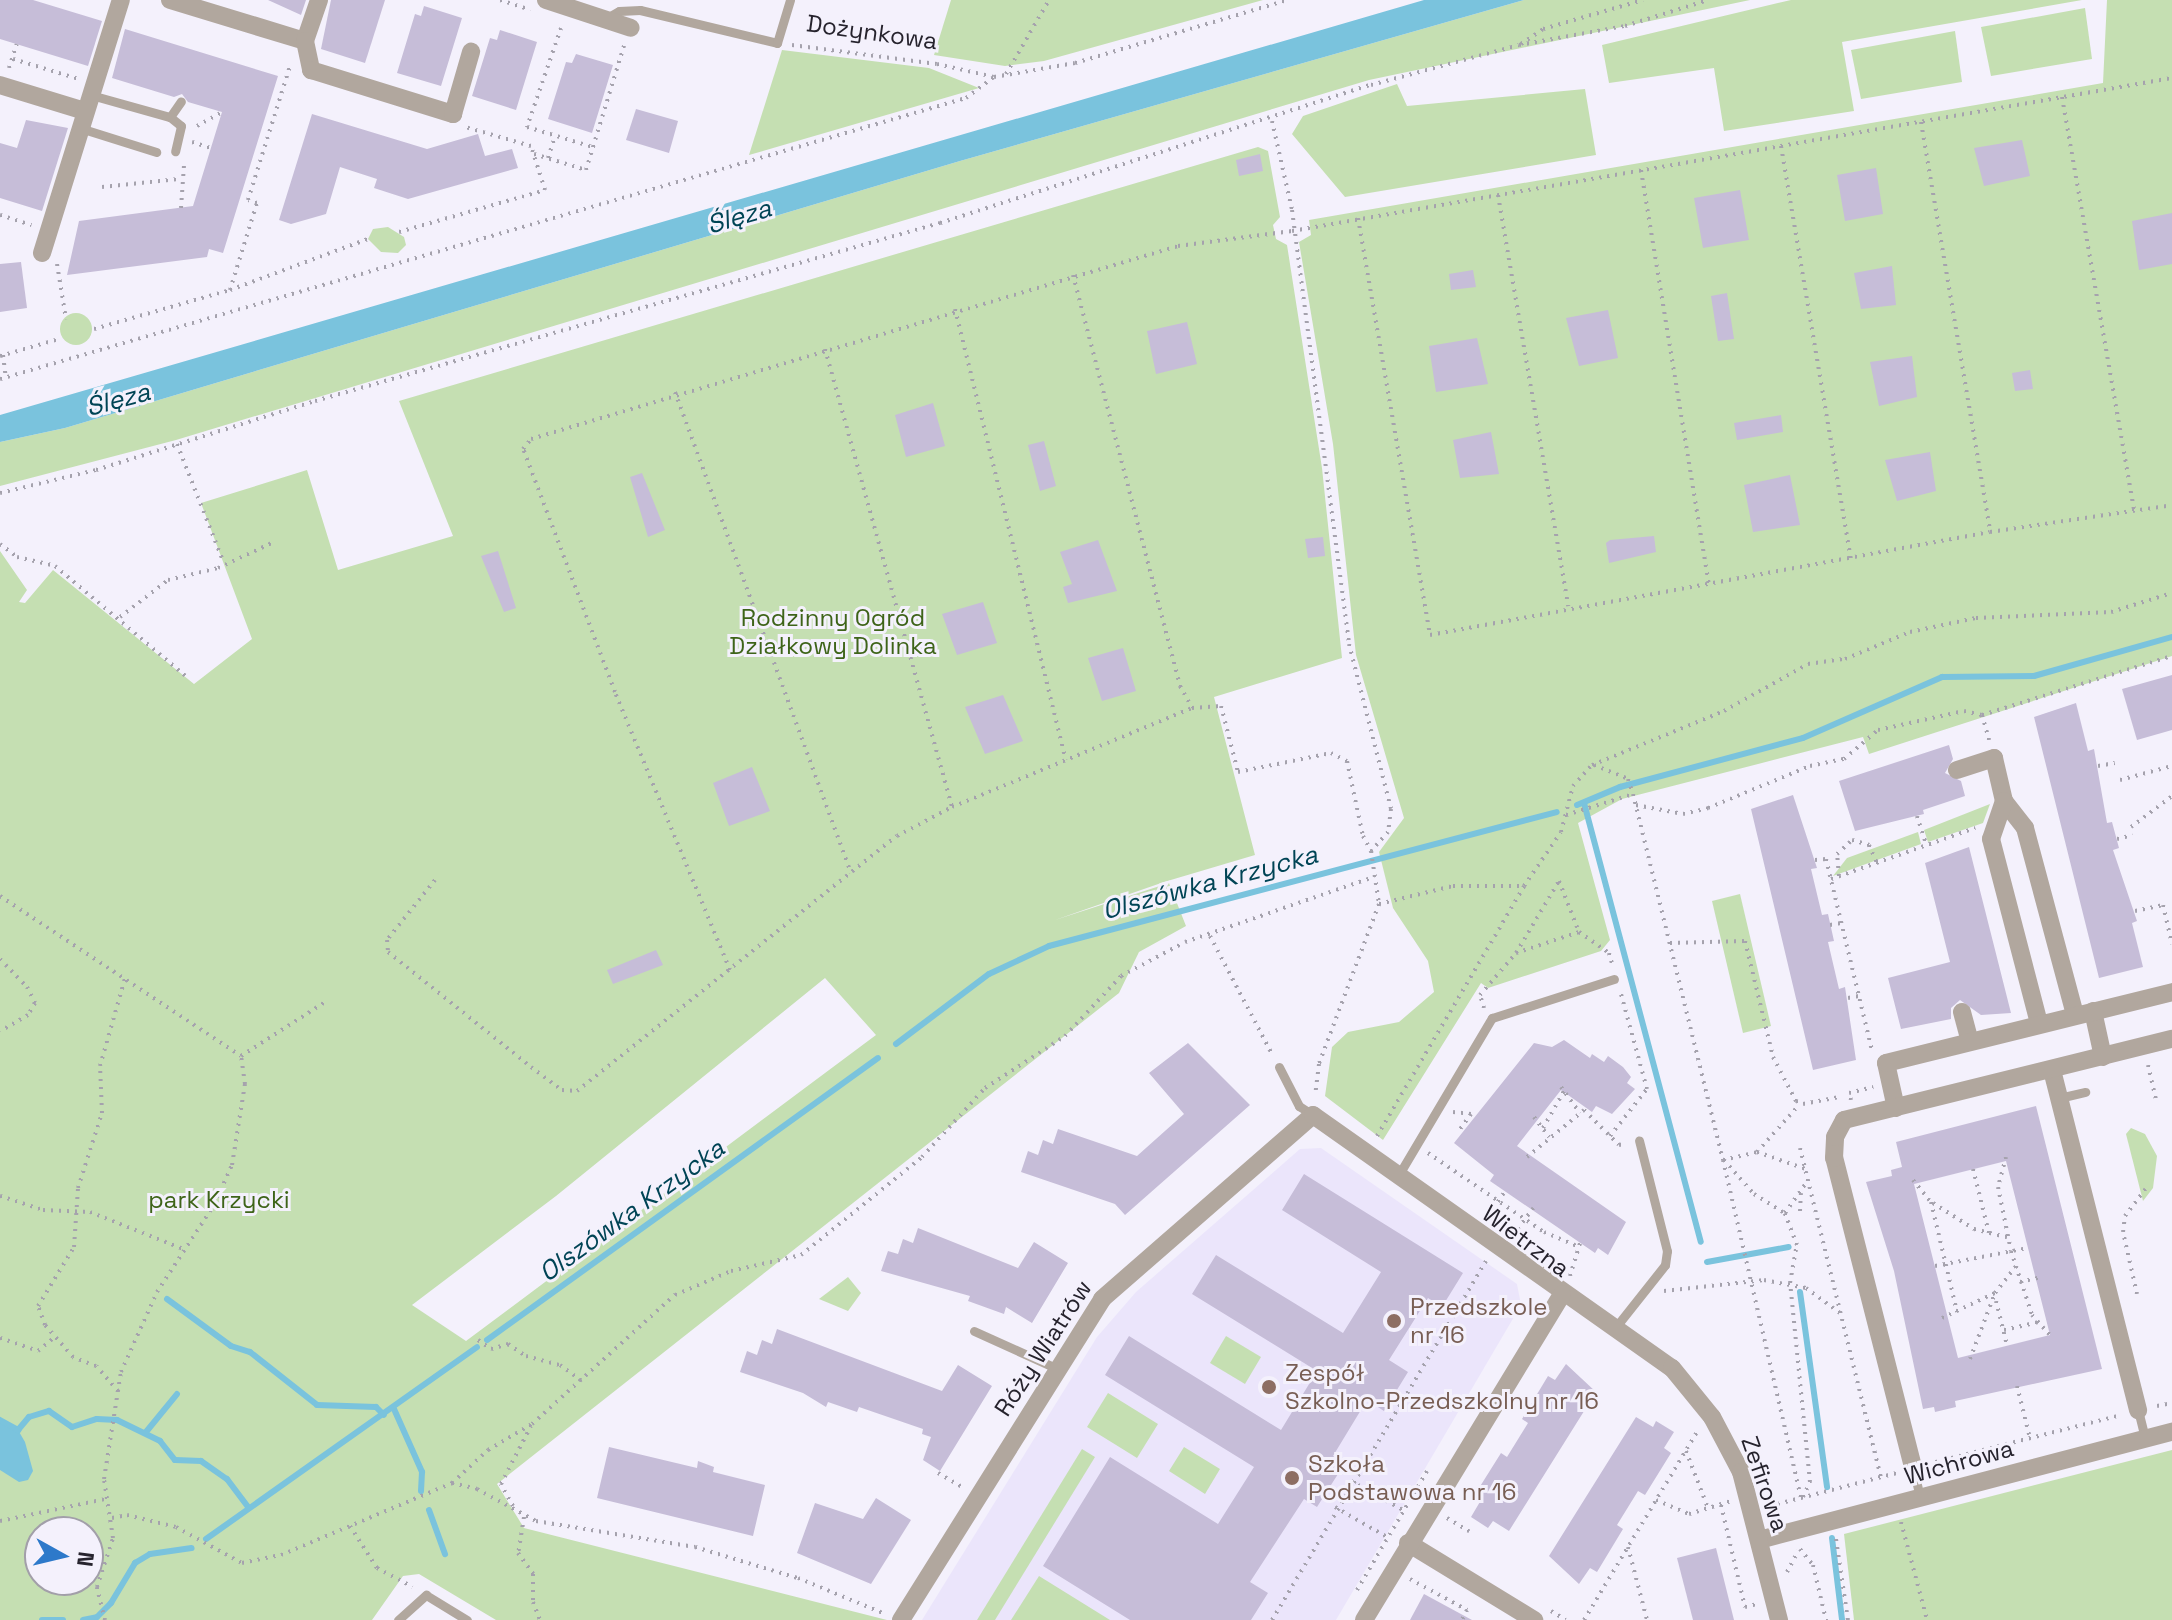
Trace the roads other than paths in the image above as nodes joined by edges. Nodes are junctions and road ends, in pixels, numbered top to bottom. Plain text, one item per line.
1 (121, 0) edge
2 (170, 0) edge
3 (319, 0) edge
4 (546, 0) edge
5 (790, 0) edge
6 (605, 19) junction
7 (629, 34) road end
8 (301, 40) junction
9 (471, 52) dead end
10 (0, 85) edge
11 (181, 101) dead end
12 (88, 105) junction
13 (170, 117) junction
14 (175, 151) dead end
15 (156, 152) dead end
16 (42, 253) dead end
17 (1957, 770) dead end
18 (2004, 801) junction
19 (1615, 978) road end
20 (2172, 992) edge
21 (1962, 1012) dead end
22 (2084, 1013) junction
23 (2039, 1023) junction
24 (2172, 1039) edge
25 (1970, 1041) junction
26 (2103, 1057) junction
27 (1279, 1067) road end
28 (2052, 1070) junction
29 (2085, 1092) dead end
30 (2059, 1098) junction
31 (1896, 1108) junction
32 (1313, 1115) junction
33 (1639, 1140) road end
34 (1398, 1176) junction
35 (1566, 1287) junction
36 (1615, 1328) junction
37 (974, 1331) dead end
38 (1056, 1368) junction
39 (2138, 1410) joint
40 (2172, 1432) edge
41 (2145, 1439) junction
42 (1912, 1466) joint
43 (1920, 1497) junction
44 (1759, 1540) junction
45 (1408, 1543) junction
46 (897, 1612) edge
47 (398, 1620) edge
48 (467, 1620) edge
49 (1364, 1620) edge
50 (1534, 1620) edge
51 (1779, 1620) edge

1 - 12 street
2 - 8 street
3 - 8 street
4 - 6 street
5 - 6 lane, Dożynkowa
6 - 7 street
8 - 9 street
10 - 12 street
11 - 13 lane
12 - 13 lane
12 - 15 lane
12 - 16 street
13 - 14 lane
17 - 18 street
18 - 22 street
18 - 23 street
19 - 34 lane
20 - 22 street
21 - 25 street
22 - 23 street
22 - 26 street
23 - 25 street
24 - 26 street
25 - 31 street
26 - 28 street
27 - 32 lane
28 - 30 street
28 - 31 street
29 - 30 lane
30 - 39 street
31 - 42 street
32 - 34 street, Wietrzna
32 - 38 street, Róży Wiatrów
33 - 36 lane
34 - 35 street, Wietrzna
35 - 36 street, Zefirowa
35 - 45 street, Wietrzna
36 - 44 street, Zefirowa
37 - 38 lane
38 - 46 street, Róży Wiatrów
39 - 41 lane
40 - 41 street, Wichrowa
41 - 43 street, Wichrowa
42 - 43 lane
43 - 44 street, Wichrowa
44 - 51 street, Zefirowa
45 - 49 street, Wietrzna
45 - 50 street
47 - 48 lane

